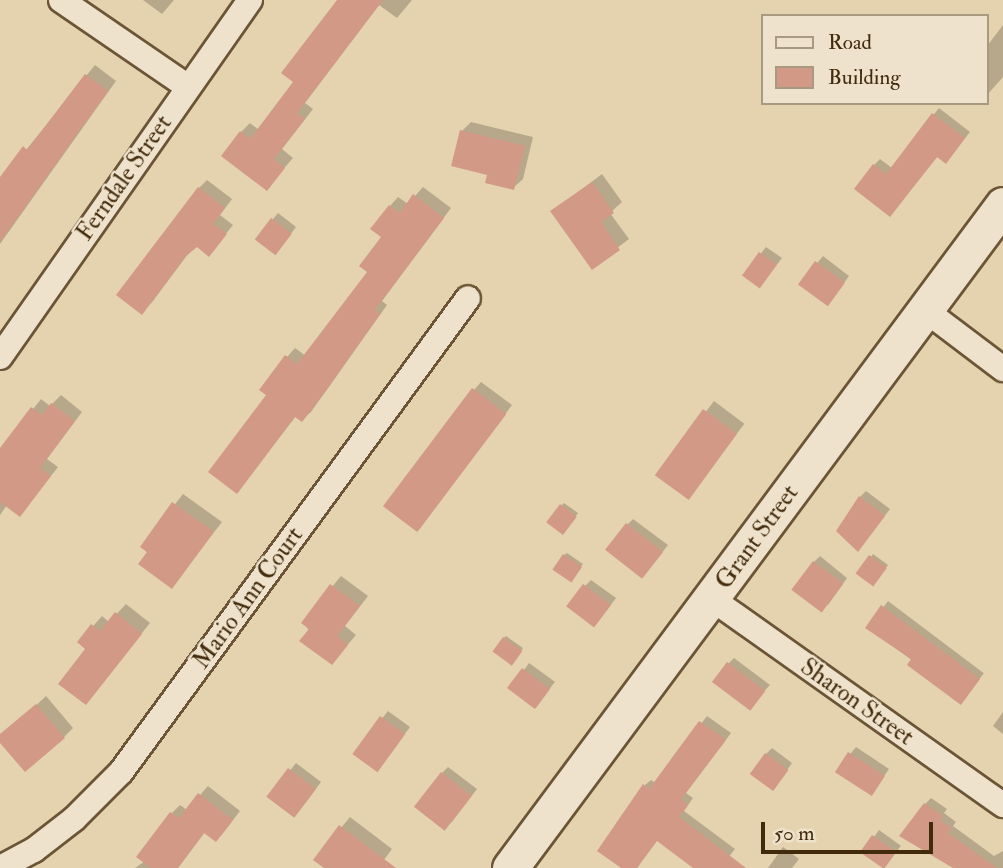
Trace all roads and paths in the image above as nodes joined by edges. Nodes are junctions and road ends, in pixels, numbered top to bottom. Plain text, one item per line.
1 (61, 0) edge
2 (250, 0) edge
3 (188, 87) junction
4 (1003, 205) edge
5 (468, 298) dead end
6 (925, 310) junction
7 (0, 357) edge
8 (1003, 369) edge
9 (712, 599) junction
10 (1003, 805) edge
11 (519, 865) edge
12 (0, 868) edge

1 - 3 street
2 - 3 street, Ferndale Street
3 - 7 street, Ferndale Street
4 - 6 street, Grant Street
5 - 12 street, Mario Ann Court
6 - 8 street
6 - 9 street, Grant Street
9 - 10 street, Sharon Street
9 - 11 street, Grant Street

